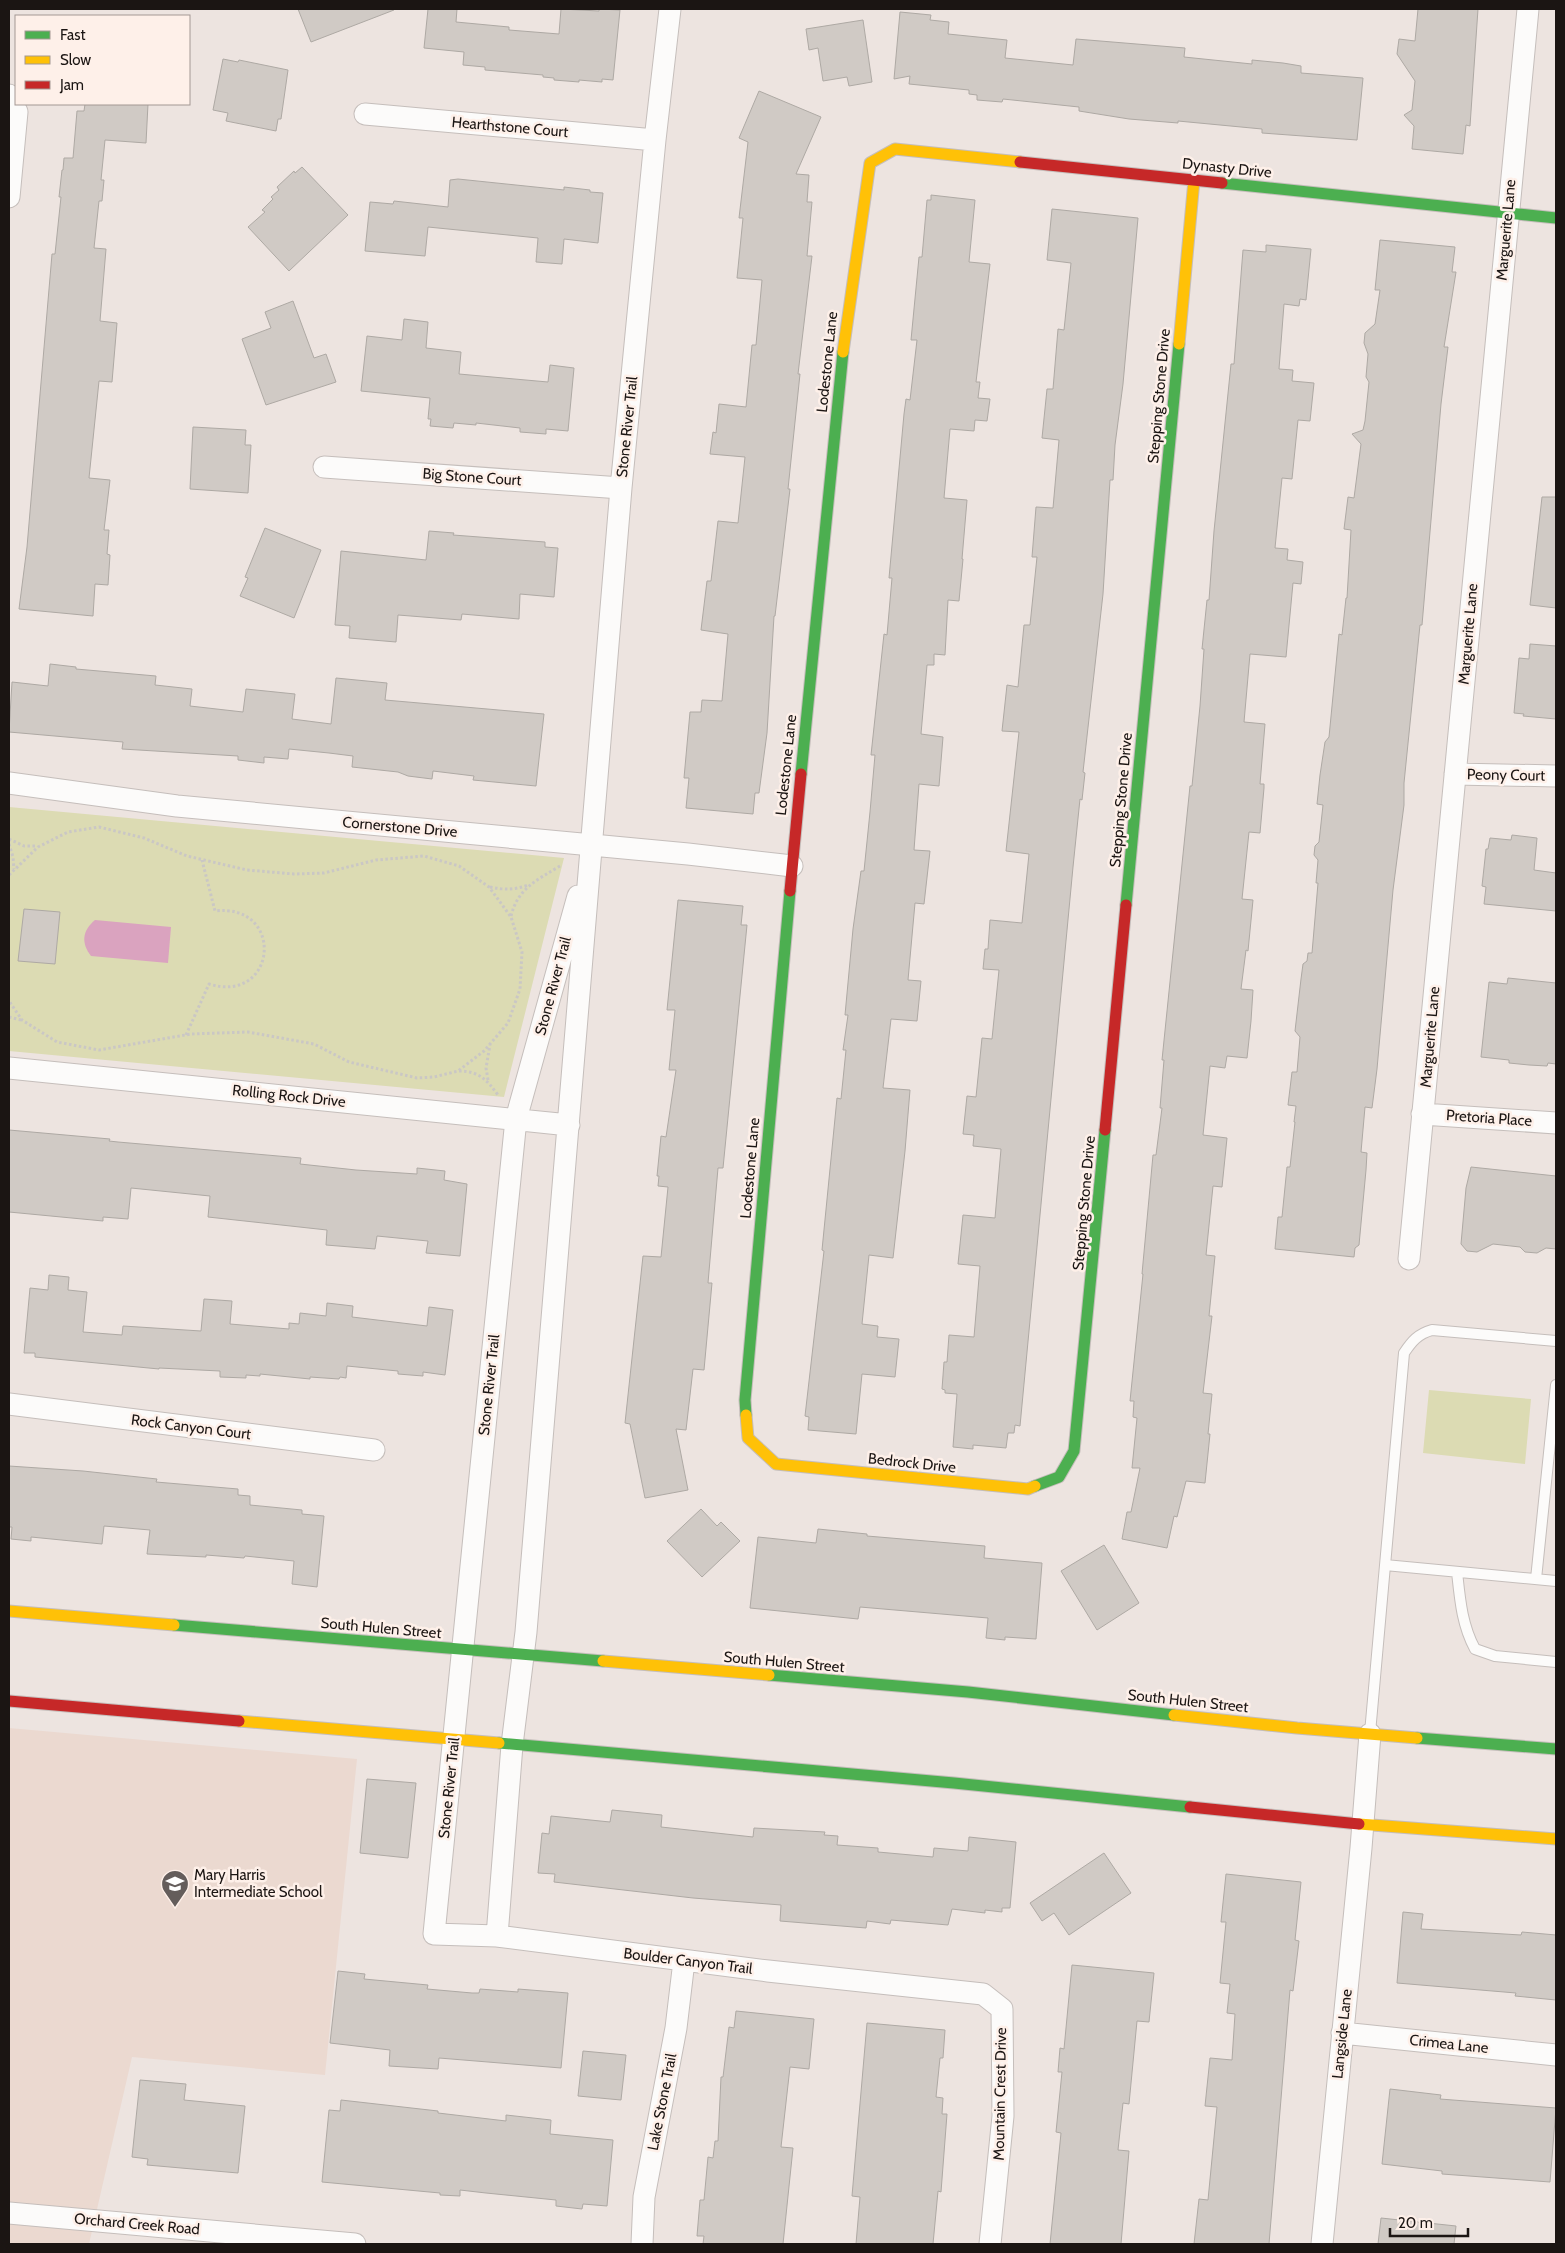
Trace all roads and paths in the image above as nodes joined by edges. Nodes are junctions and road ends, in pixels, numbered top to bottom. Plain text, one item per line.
1 (670, 9) edge
2 (1528, 9) edge
3 (9, 95) edge
4 (365, 114) dead end
5 (655, 140) junction
6 (895, 149) joint
7 (1194, 180) junction
8 (9, 196) edge
9 (1508, 213) junction
10 (1556, 218) edge
11 (324, 467) dead end
12 (621, 488) junction
13 (1455, 774) junction
14 (1556, 776) edge
15 (9, 783) edge
16 (9, 839) edge
17 (9, 844) edge
18 (592, 845) junction
19 (38, 846) junction
20 (202, 860) junction
21 (792, 866) junction
22 (14, 870) junction
23 (9, 875) edge
24 (489, 887) junction
25 (511, 917) junction
26 (9, 1001) edge
27 (9, 1017) edge
28 (22, 1020) junction
29 (186, 1036) junction
30 (491, 1042) junction
31 (9, 1068) edge
32 (458, 1071) junction
33 (1422, 1114) junction
34 (516, 1119) junction
35 (1556, 1123) edge
36 (569, 1125) junction
37 (1409, 1258) dead end
38 (1556, 1341) edge
39 (1556, 1385) edge
40 (745, 1400) joint
41 (9, 1404) edge
42 (1078, 1422) joint
43 (374, 1450) dead end
44 (1385, 1565) junction
45 (1457, 1572) junction
46 (1536, 1579) junction
47 (1556, 1581) edge
48 (9, 1611) edge
49 (462, 1650) junction
50 (524, 1655) junction
51 (1556, 1662) edge
52 (9, 1700) edge
53 (1370, 1734) junction
54 (454, 1740) junction
55 (512, 1746) junction
56 (1556, 1749) edge
57 (1363, 1824) junction
58 (1556, 1839) edge
59 (434, 1934) joint
60 (497, 1936) junction
61 (684, 1961) junction
62 (942, 1988) joint
63 (1342, 2032) junction
64 (1556, 2055) edge
65 (9, 2213) edge
66 (314, 2242) edge
67 (355, 2244) edge
68 (642, 2244) edge
69 (990, 2244) edge
70 (1322, 2244) edge

1 - 5 street, Stone River Trail
2 - 9 street, Marguerite Lane
3 - 8 street
4 - 5 street, Hearthstone Court
5 - 12 street, Stone River Trail
6 - 7 street, Dynasty Drive
6 - 21 street, Lodestone Lane
7 - 9 street, Dynasty Drive
7 - 42 street, Stepping Stone Drive
9 - 10 street, Dynasty Drive
9 - 13 street, Marguerite Lane
11 - 12 street, Big Stone Court
12 - 18 street, Stone River Trail
13 - 14 street, Peony Court
13 - 33 street, Marguerite Lane
15 - 18 street, Cornerstone Drive
16 - 19 path
17 - 22 path
18 - 21 street, Cornerstone Drive
18 - 34 street, Stone River Trail
18 - 36 street, Stone River Trail
19 - 20 path
19 - 22 path
20 - 24 path
20 - 29 path
21 - 40 street, Lodestone Lane
22 - 23 path
24 - 25 path
24 - 25 path
25 - 30 path
26 - 28 path
27 - 28 path
28 - 29 path
29 - 32 path
30 - 32 path
30 - 32 path
31 - 34 street, Rolling Rock Drive
33 - 35 street, Pretoria Place
33 - 37 street, Marguerite Lane
34 - 36 street, Rolling Rock Drive
34 - 49 street, Stone River Trail
36 - 50 street, Stone River Trail
38 - 44 lane
39 - 46 lane
40 - 42 street, Bedrock Drive
41 - 43 street, Rock Canyon Court
44 - 45 lane
44 - 53 lane
45 - 46 lane
45 - 51 lane
46 - 47 lane
48 - 49 street, South Hulen Street
49 - 50 street, South Hulen Street
49 - 54 street, Stone River Trail
50 - 53 street, South Hulen Street
50 - 55 street, Stone River Trail
52 - 54 street
53 - 56 street, South Hulen Street
53 - 57 street, Langside Lane
54 - 55 street
54 - 59 street, Stone River Trail
55 - 57 street
55 - 60 street, Stone River Trail
57 - 58 street
57 - 63 street, Langside Lane
59 - 60 street, Boulder Canyon Trail
60 - 61 street, Boulder Canyon Trail
61 - 62 street, Boulder Canyon Trail
61 - 68 street, Lake Stone Trail
62 - 69 street, Mountain Crest Drive
63 - 64 street, Crimea Lane
63 - 70 street, Langside Lane
65 - 66 street, Orchard Creek Road
66 - 67 street, Orchard Creek Road

